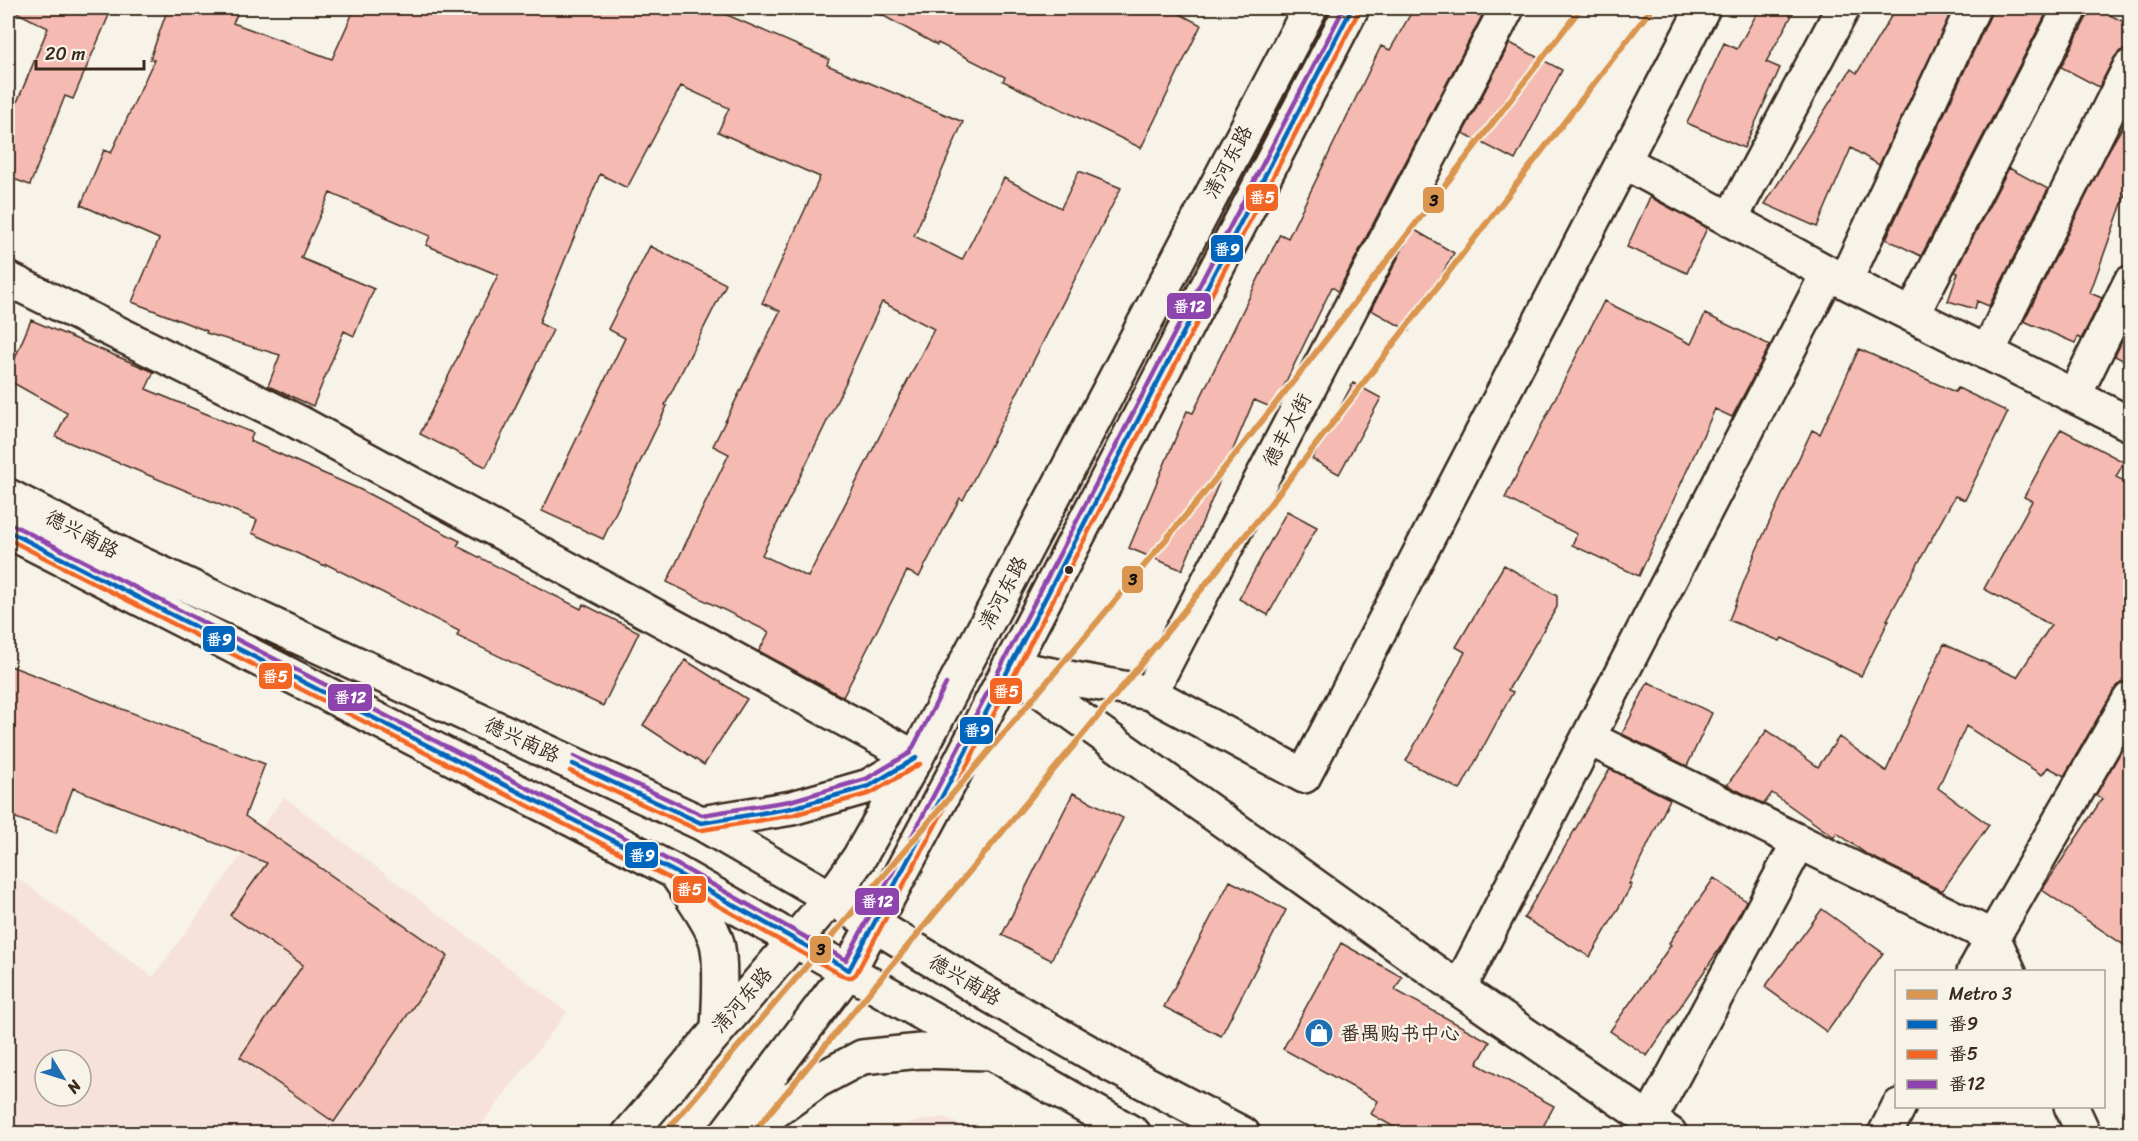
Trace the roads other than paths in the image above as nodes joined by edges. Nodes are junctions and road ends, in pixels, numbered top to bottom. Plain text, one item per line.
1 (1310, 8) edge
2 (1352, 8) edge
3 (1508, 8) edge
4 (1703, 8) edge
5 (1843, 8) edge
6 (1973, 8) edge
7 (2070, 8) edge
8 (2130, 67) edge
9 (1623, 162) junction
10 (1730, 220) junction
11 (1837, 277) junction
12 (8, 279) edge
13 (2130, 283) edge
14 (1912, 315) junction
15 (1988, 353) junction
16 (2074, 396) junction
17 (2130, 424) edge
18 (8, 496) edge
19 (8, 531) edge
20 (1009, 668) junction
21 (1150, 693) junction
22 (2130, 699) edge
23 (1588, 738) junction
24 (916, 758) junction
25 (701, 823) junction
26 (1799, 842) junction
27 (675, 872) junction
28 (831, 898) junction
29 (874, 924) junction
30 (1993, 937) junction
31 (794, 939) junction
32 (849, 970) junction
33 (1975, 970) edge
34 (2008, 970) edge
35 (1459, 989) junction
36 (718, 1028) junction
37 (995, 1053) junction
38 (1898, 1108) edge
39 (2071, 1108) edge
40 (1660, 1126) edge
41 (629, 1134) edge
42 (726, 1134) edge
43 (749, 1134) edge
44 (1134, 1134) edge
45 (1243, 1134) edge
46 (1885, 1134) edge
47 (2084, 1134) edge

1 - 24 street, 清河东路
2 - 20 street, 清河东路
3 - 21 street, 德丰大街
4 - 9 street
5 - 10 street
6 - 11 street
7 - 14 street
8 - 15 street
9 - 10 street
9 - 21 street
10 - 11 street
11 - 14 street
11 - 23 street
12 - 24 street
13 - 16 street
14 - 15 street
15 - 16 street
16 - 17 street
18 - 25 street, 德兴南路
19 - 27 street, 德兴南路
20 - 21 street
20 - 29 street, 清河东路
20 - 35 street
22 - 30 street
23 - 26 street
23 - 35 street
24 - 25 street
24 - 28 street, 清河东路
25 - 28 street, 德兴南路
26 - 30 street
26 - 40 street
27 - 31 street, 德兴南路
27 - 36 street
28 - 29 street, 德兴南路
28 - 31 street, 清河东路
29 - 32 street, 清河东路
29 - 45 street, 德兴南路
30 - 33 street
30 - 34 street
31 - 32 street, 德兴南路
31 - 36 street, 清河东路
32 - 37 street, 德兴南路
32 - 42 street, 清河东路
35 - 40 street
36 - 41 street, 清河东路
37 - 43 street
37 - 44 street, 德兴南路
38 - 46 street
39 - 47 street

